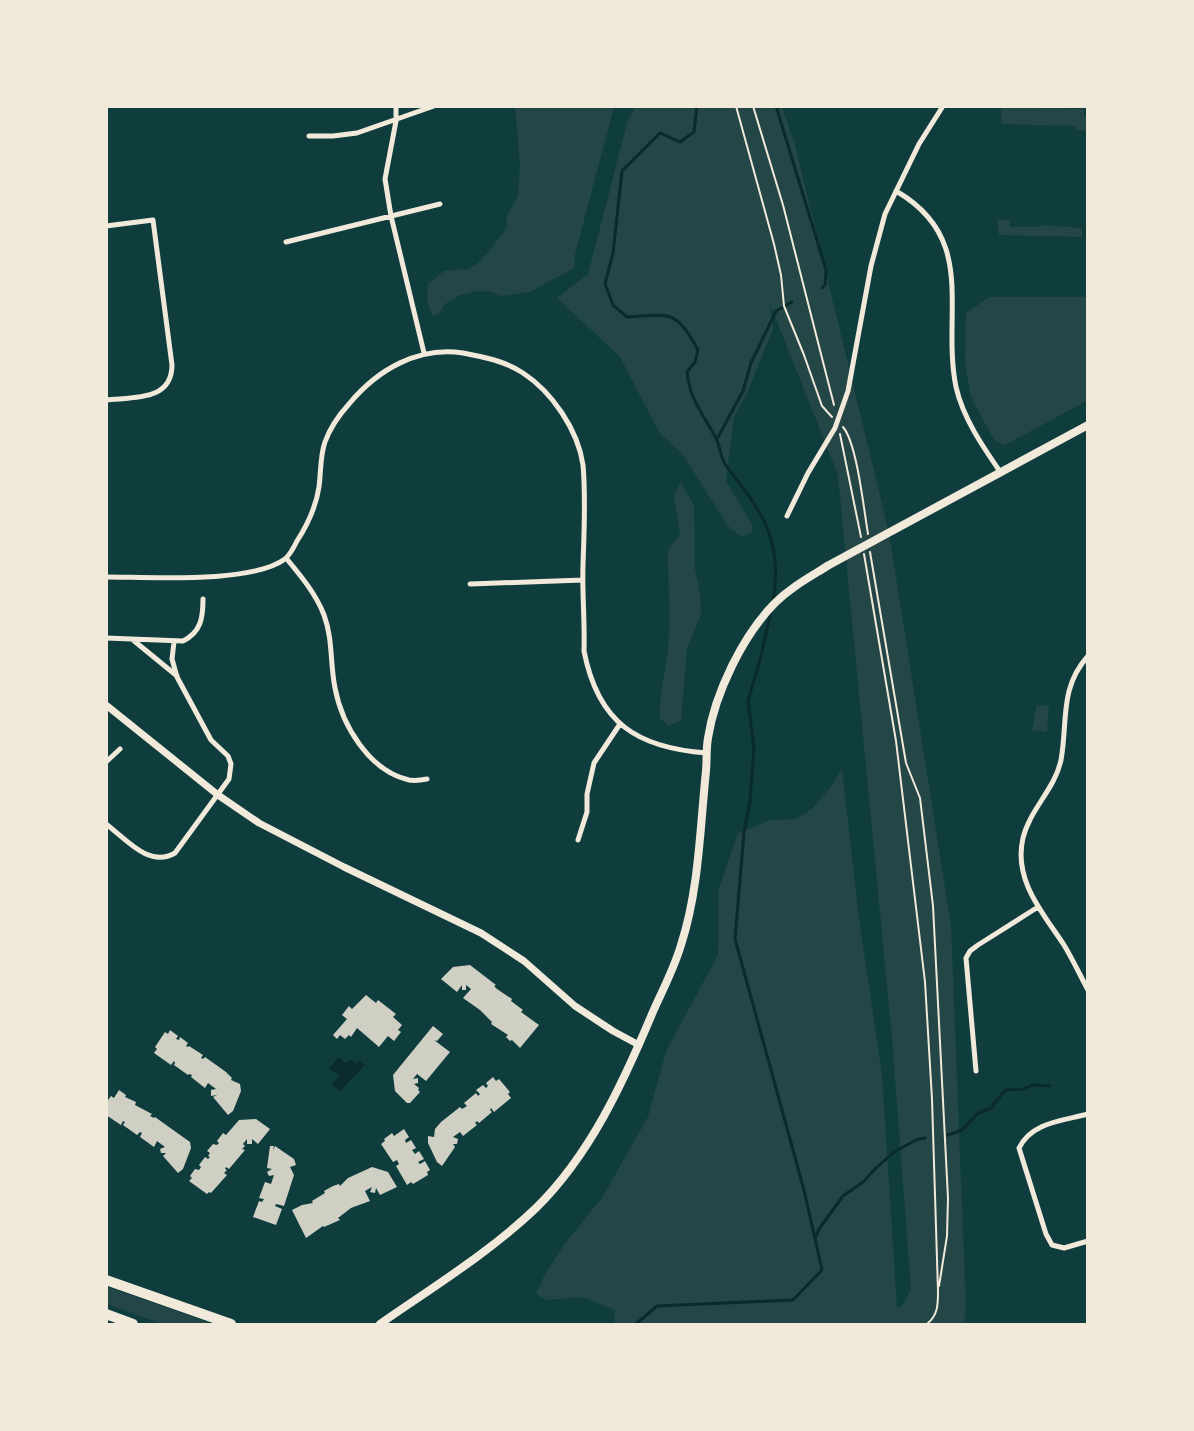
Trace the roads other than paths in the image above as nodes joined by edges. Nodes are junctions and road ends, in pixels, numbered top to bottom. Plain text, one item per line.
1 (396, 106) edge
2 (434, 106) edge
3 (943, 106) edge
4 (396, 121) junction
5 (309, 136) dead end
6 (896, 190) junction
7 (440, 204) dead end
8 (392, 216) junction
9 (106, 226) edge
10 (286, 242) dead end
11 (424, 353) junction
12 (106, 400) edge
13 (1088, 425) edge
14 (1001, 473) junction
15 (787, 516) dead end
16 (286, 558) junction
17 (106, 577) edge
18 (583, 580) junction
19 (470, 584) dead end
20 (203, 599) dead end
21 (106, 638) edge
22 (132, 639) junction
23 (174, 642) junction
24 (1088, 656) edge
25 (177, 677) junction
26 (106, 705) edge
27 (620, 724) junction
28 (120, 749) dead end
29 (707, 753) junction
30 (106, 762) edge
31 (428, 779) dead end
32 (218, 795) junction
33 (106, 824) edge
34 (578, 840) dead end
35 (1038, 907) junction
36 (1088, 990) edge
37 (639, 1045) junction
38 (976, 1071) dead end
39 (1088, 1114) edge
40 (1088, 1241) edge
41 (106, 1280) edge
42 (106, 1314) edge
43 (133, 1324) edge
44 (231, 1324) edge
45 (380, 1324) edge

1 - 4 street
2 - 4 street
3 - 6 street
4 - 5 street
4 - 8 street
6 - 14 street
6 - 15 street
7 - 8 street
8 - 10 street
8 - 11 street
9 - 12 street
11 - 16 street
11 - 18 street
13 - 14 main road
14 - 29 main road
16 - 17 street
16 - 31 street
18 - 19 street
18 - 27 street
20 - 23 street
21 - 22 street
22 - 23 street
22 - 25 street
23 - 25 street
24 - 35 street
25 - 32 street
26 - 32 street
27 - 29 street
27 - 34 street
28 - 30 street
29 - 37 main road
32 - 33 street
32 - 37 street
35 - 36 street
35 - 38 street
37 - 45 main road
39 - 40 street
41 - 44 highway
42 - 43 highway

